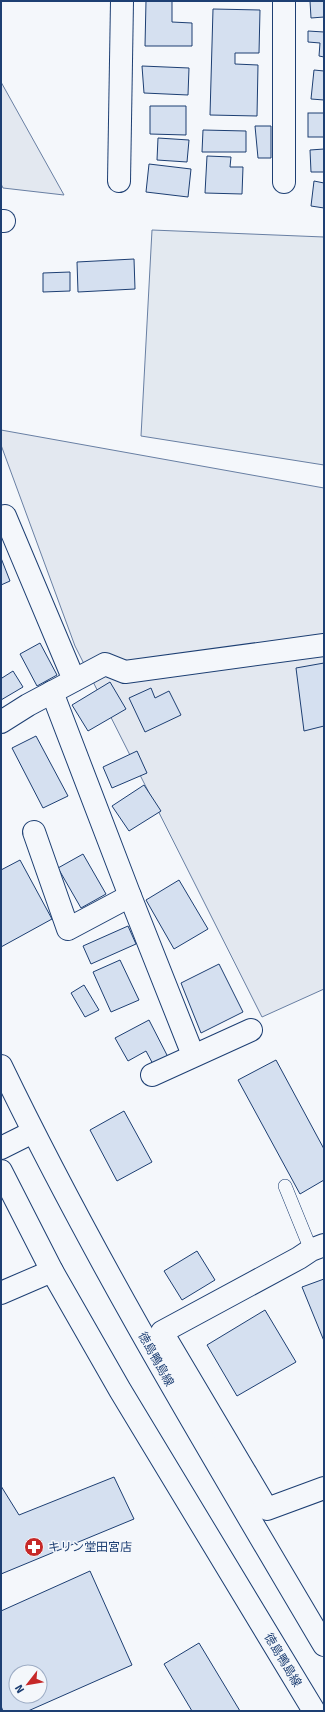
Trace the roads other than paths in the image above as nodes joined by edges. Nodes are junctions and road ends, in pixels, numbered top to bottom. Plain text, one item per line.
1 (122, 1) edge
2 (284, 1) edge
3 (119, 181) dead end
4 (284, 182) dead end
5 (5, 516) dead end
6 (324, 644) edge
7 (74, 680) junction
8 (52, 692) junction
9 (1, 722) edge
10 (34, 832) dead end
11 (130, 896) junction
12 (251, 1030) dead end
13 (193, 1055) junction
14 (1, 1066) edge
15 (152, 1075) dead end
16 (33, 1132) junction
17 (1, 1148) edge
18 (1, 1171) edge
19 (285, 1186) dead end
20 (317, 1248) edge
21 (52, 1271) junction
22 (1, 1293) edge
23 (324, 1488) edge
24 (324, 1645) edge
25 (314, 1711) edge

1 - 3 street
2 - 4 street
5 - 7 street
6 - 7 street
7 - 8 street
8 - 9 street
8 - 11 street
10 - 11 street
11 - 13 street
12 - 13 street
13 - 15 street
14 - 16 street, 徳島鴨島線
16 - 17 street
16 - 24 street, 徳島鴨島線
18 - 21 street, 徳島鴨島線
19 - 20 lane
20 - 23 street
21 - 22 street
21 - 25 street, 徳島鴨島線

